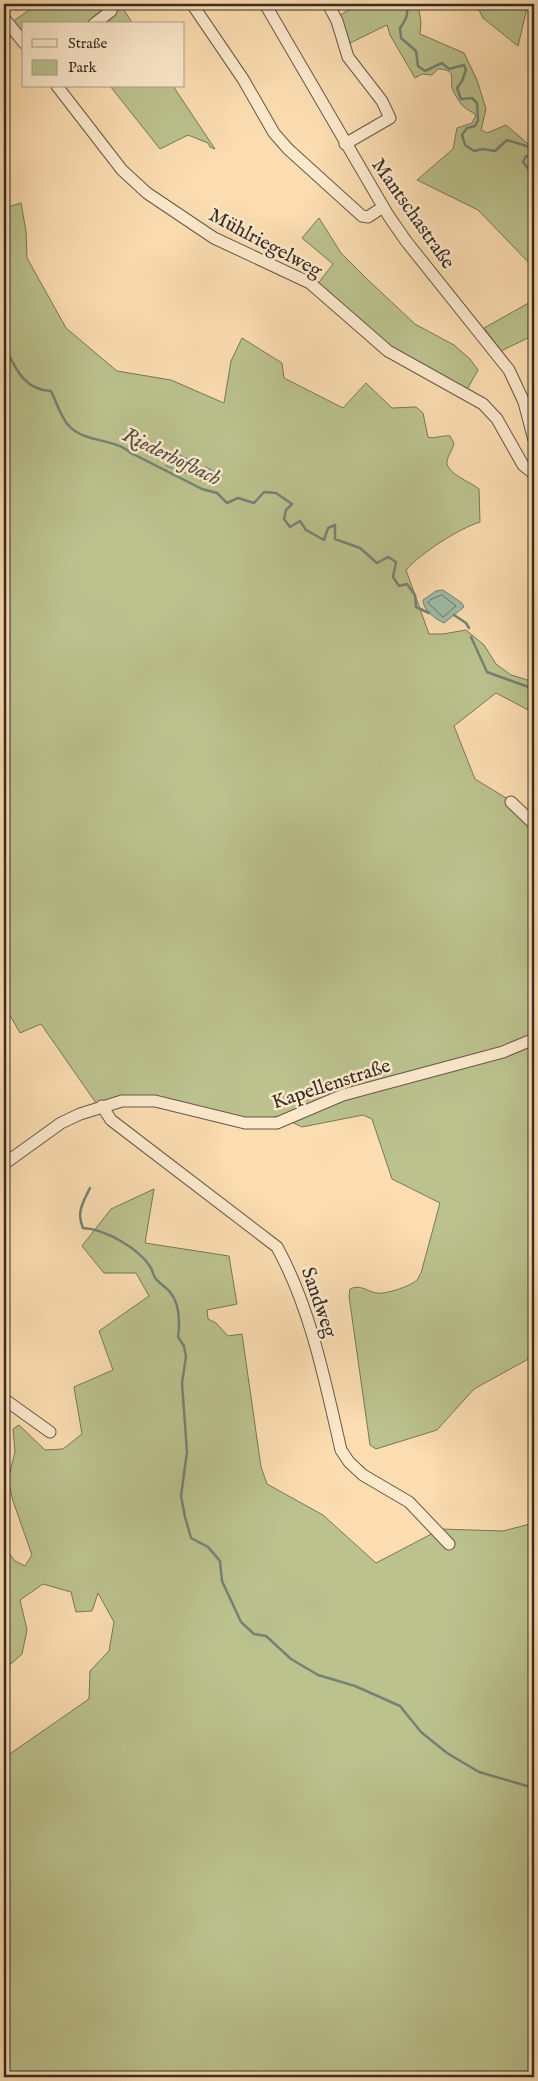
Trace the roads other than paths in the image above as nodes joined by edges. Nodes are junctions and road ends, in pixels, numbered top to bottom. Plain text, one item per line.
1 (113, 4) edge
2 (192, 4) edge
3 (265, 4) edge
4 (328, 4) edge
5 (4, 18) edge
6 (97, 22) edge
7 (22, 40) edge
8 (59, 88) edge
9 (345, 144) junction
10 (383, 207) junction
11 (534, 440) edge
12 (534, 474) edge
13 (511, 802) dead end
14 (534, 824) edge
15 (534, 1039) edge
16 (102, 1106) junction
17 (4, 1164) edge
18 (4, 1399) edge
19 (50, 1432) dead end
20 (449, 1544) dead end

1 - 6 street
2 - 10 street
3 - 9 street, Mantschastraße
4 - 9 street
5 - 7 street
8 - 12 street, Mühlriegelweg
9 - 10 street, Mantschastraße
10 - 11 street, Mantschastraße
13 - 14 street
15 - 16 street, Kapellenstraße
16 - 17 street, Kapellenstraße
16 - 20 street, Sandweg
18 - 19 street

